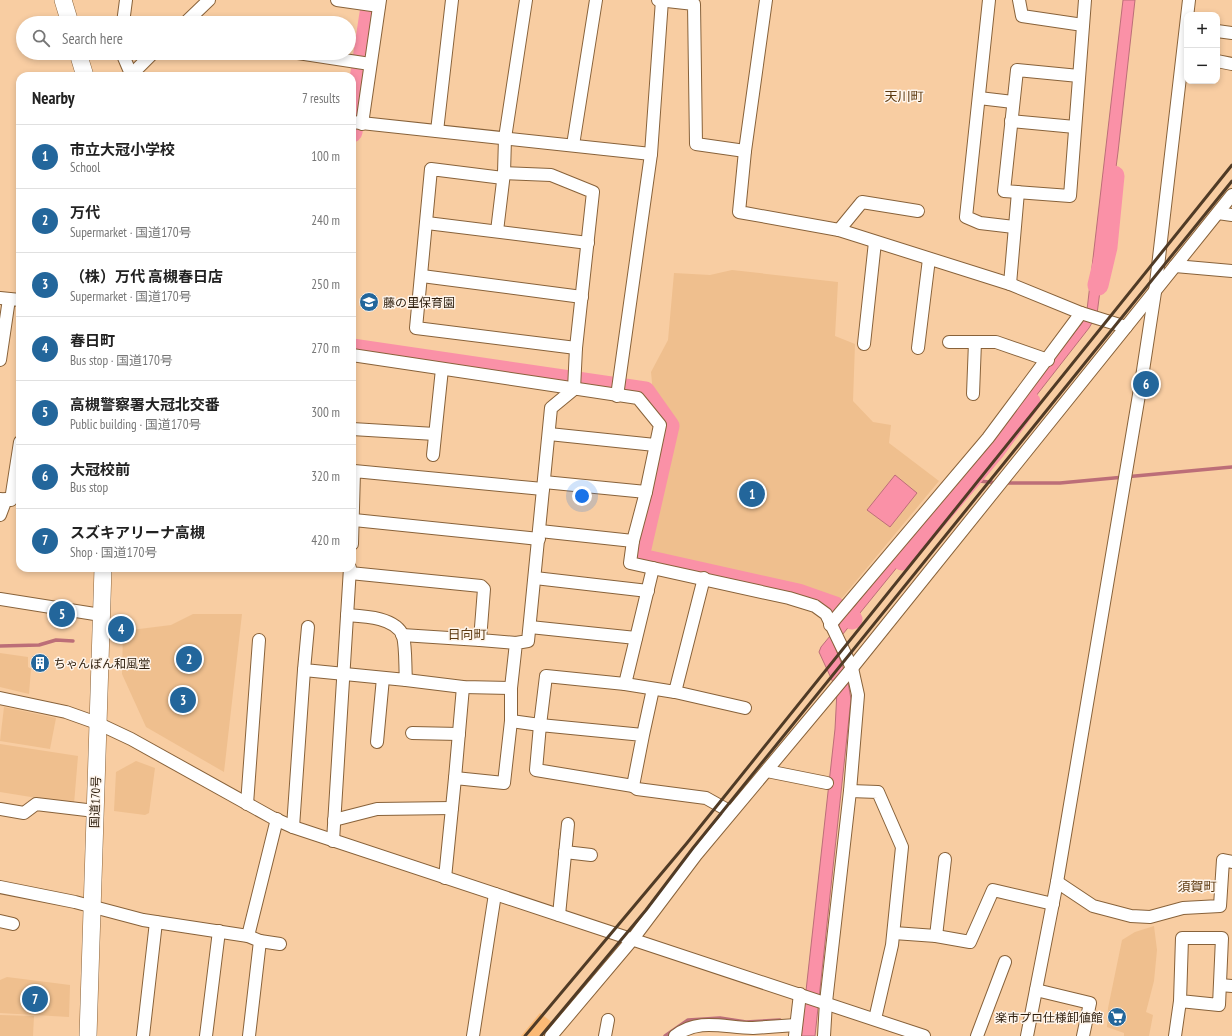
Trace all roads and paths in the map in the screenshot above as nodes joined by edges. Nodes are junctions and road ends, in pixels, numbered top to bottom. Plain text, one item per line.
1 (63, 0) edge
2 (126, 0) edge
3 (208, 0) edge
4 (337, 0) edge
5 (452, 0) edge
6 (526, 0) edge
7 (596, 0) edge
8 (658, 0) edge
9 (662, 0) edge
10 (766, 0) edge
11 (989, 0) edge
12 (1019, 0) edge
13 (1085, 0) edge
14 (1188, 0) edge
15 (375, 4) edge
16 (1187, 12) edge
17 (68, 16) edge
18 (124, 16) edge
19 (192, 16) edge
20 (1083, 25) junction
21 (1220, 31) edge
22 (1232, 33) edge
23 (1184, 57) edge
24 (80, 60) edge
25 (125, 60) edge
26 (146, 60) edge
27 (344, 60) edge
28 (1220, 62) edge
29 (364, 63) junction
30 (1232, 64) edge
31 (84, 72) edge
32 (129, 72) edge
33 (133, 72) edge
34 (1078, 76) junction
35 (979, 98) junction
36 (1013, 102) junction
37 (1011, 121) junction
38 (357, 123) edge
39 (1075, 127) junction
40 (437, 131) junction
41 (506, 138) junction
42 (573, 145) junction
43 (745, 151) junction
44 (651, 154) junction
45 (504, 175) junction
46 (1018, 192) junction
47 (1232, 195) edge
48 (918, 211) dead end
49 (1218, 213) junction
50 (1232, 215) edge
51 (427, 223) junction
52 (1014, 227) junction
53 (838, 230) junction
54 (497, 231) junction
55 (875, 242) junction
56 (588, 243) junction
57 (929, 259) junction
58 (1175, 266) junction
59 (1232, 272) edge
60 (422, 276) junction
61 (1010, 284) junction
62 (1155, 292) junction
63 (582, 297) junction
64 (10, 299) edge
65 (1081, 313) junction
66 (1126, 327) junction
67 (949, 342) dead end
68 (975, 342) junction
69 (864, 344) dead end
70 (576, 348) junction
71 (918, 348) dead end
72 (356, 356) edge
73 (0, 360) edge
74 (1048, 360) junction
75 (442, 369) junction
76 (574, 384) junction
77 (618, 391) junction
78 (973, 394) dead end
79 (356, 429) edge
80 (435, 434) junction
81 (549, 434) junction
82 (656, 445) junction
83 (433, 455) dead end
84 (16, 468) edge
85 (356, 471) edge
86 (544, 486) junction
87 (646, 492) junction
88 (3, 499) edge
89 (0, 515) edge
90 (356, 520) edge
91 (540, 535) junction
92 (633, 541) junction
93 (653, 568) junction
94 (356, 571) edge
95 (103, 572) edge
96 (350, 572) edge
97 (535, 578) junction
98 (704, 578) junction
99 (648, 591) junction
100 (0, 599) edge
101 (347, 614) junction
102 (101, 615) junction
103 (308, 627) dead end
104 (530, 627) junction
105 (834, 633) junction
106 (402, 635) junction
107 (636, 638) junction
108 (259, 640) dead end
109 (480, 640) junction
110 (516, 643) junction
111 (304, 670) junction
112 (850, 670) junction
113 (344, 674) junction
114 (383, 678) junction
115 (406, 680) junction
116 (625, 684) junction
117 (463, 687) junction
118 (510, 688) junction
119 (653, 689) junction
120 (675, 692) junction
121 (0, 698) edge
122 (746, 708) dead end
123 (511, 722) junction
124 (97, 723) junction
125 (540, 725) junction
126 (412, 733) dead end
127 (459, 734) junction
128 (643, 735) junction
129 (377, 742) dead end
130 (767, 771) junction
131 (455, 778) junction
132 (827, 783) dead end
133 (633, 786) junction
134 (850, 791) junction
135 (248, 804) junction
136 (452, 808) junction
137 (0, 809) edge
138 (95, 811) junction
139 (731, 812) junction
140 (277, 819) junction
141 (334, 820) junction
142 (568, 824) dead end
143 (293, 827) junction
144 (333, 841) junction
145 (565, 852) junction
146 (591, 855) dead end
147 (945, 859) dead end
148 (1232, 862) edge
149 (445, 878) junction
150 (1057, 882) junction
151 (0, 887) edge
152 (495, 894) junction
153 (1053, 904) junction
154 (92, 906) junction
155 (559, 915) junction
156 (0, 921) edge
157 (156, 922) junction
158 (13, 924) dead end
159 (219, 931) junction
160 (894, 933) junction
161 (248, 936) junction
162 (936, 936) junction
163 (632, 940) junction
164 (260, 941) junction
165 (280, 944) dead end
166 (1005, 962) dead end
167 (1220, 985) junction
168 (1232, 986) edge
169 (1036, 990) junction
170 (800, 994) junction
171 (1180, 1001) junction
172 (826, 1002) junction
173 (875, 1019) junction
174 (608, 1020) dead end
175 (768, 1031) edge
176 (795, 1031) edge
177 (88, 1036) edge
178 (144, 1036) edge
179 (206, 1036) edge
180 (249, 1036) edge
181 (473, 1036) edge
182 (551, 1036) edge
183 (605, 1036) edge
184 (675, 1036) edge
185 (824, 1036) edge
186 (924, 1036) edge
187 (977, 1036) edge
188 (1027, 1036) edge
189 (1084, 1036) edge
190 (1175, 1036) edge

1 - 17 highway
2 - 18 street
3 - 19 street
4 - 15 street
5 - 40 street
6 - 41 street
7 - 42 street
8 - 9 street
9 - 43 street
9 - 44 street
10 - 43 street
11 - 35 street
12 - 20 street
13 - 20 street
14 - 16 street
15 - 29 street
20 - 34 street
21 - 22 street
23 - 62 street
24 - 31 highway
25 - 32 street
26 - 33 street
27 - 29 street
28 - 30 street
29 - 38 street
34 - 36 street
34 - 39 street
35 - 36 street
35 - 52 street
36 - 37 street
37 - 39 street
37 - 46 street
38 - 40 street
39 - 46 street
40 - 41 street
41 - 42 street
41 - 45 street
42 - 44 street
43 - 53 street
44 - 77 street
45 - 51 street
45 - 54 street
45 - 56 street
46 - 52 street
47 - 49 street
48 - 53 street
49 - 50 street
49 - 58 street
51 - 54 street
51 - 60 street
52 - 61 street
53 - 55 street
54 - 56 street
55 - 57 street
55 - 69 street
56 - 63 street
57 - 61 street
57 - 71 street
58 - 59 street
58 - 62 street
60 - 63 street
60 - 70 street
61 - 65 street
62 - 66 street
62 - 150 street
63 - 70 street
64 - 73 street
65 - 66 street
65 - 74 street
66 - 112 street
67 - 68 street
68 - 74 street
68 - 78 street
70 - 76 street
72 - 75 street
74 - 105 street
75 - 76 street
75 - 80 street
76 - 77 street
76 - 81 street
77 - 82 street
79 - 80 street
80 - 83 street
81 - 82 street
81 - 86 street
82 - 87 street
84 - 88 street
85 - 86 street
86 - 87 street
86 - 91 street
87 - 92 street
88 - 89 street
90 - 91 street
91 - 92 street
91 - 97 street
92 - 93 street
93 - 98 street
93 - 99 street
94 - 109 street
95 - 102 highway, 国道170号
96 - 101 street
97 - 99 street
97 - 104 street
98 - 105 street
98 - 120 street
99 - 107 street
100 - 102 street
101 - 106 street
101 - 113 street
102 - 124 highway, 国道170号
103 - 111 street
104 - 107 street
104 - 110 street
105 - 112 street
106 - 109 street
106 - 115 street
107 - 116 street
108 - 135 street
109 - 110 street
110 - 118 street
111 - 113 street
111 - 143 street
112 - 130 street
112 - 134 street
113 - 114 street
113 - 141 street
114 - 115 street
114 - 129 street
115 - 117 street
116 - 119 street
116 - 125 street
117 - 118 street
117 - 127 street
118 - 123 street
119 - 120 street
119 - 128 street
120 - 122 street
121 - 124 street
123 - 125 street
123 - 131 street
124 - 135 street
124 - 138 highway, 国道170号
125 - 128 street
125 - 133 street
126 - 127 street
127 - 131 street
128 - 133 street
130 - 132 street
130 - 139 street
131 - 136 street
133 - 139 street
134 - 160 street
134 - 172 street
135 - 140 street
136 - 141 street
136 - 149 street
137 - 138 street
138 - 154 highway, 国道170号
139 - 163 street
140 - 143 street
140 - 161 street
141 - 144 street
142 - 145 street
143 - 144 street
144 - 149 street
145 - 146 street
145 - 155 street
147 - 162 street
148 - 150 street
149 - 152 street
150 - 153 street
151 - 154 street
152 - 155 street
152 - 181 street
153 - 162 street
153 - 169 street
154 - 157 street
154 - 177 highway, 国道170号
155 - 163 street
156 - 158 street
157 - 159 street
157 - 178 street
159 - 161 street
159 - 179 street
160 - 162 street
160 - 173 street
161 - 164 street
163 - 170 street
163 - 182 street
164 - 165 street
164 - 180 street
166 - 187 street
167 - 168 street
167 - 171 street
167 - 171 street
169 - 188 street
169 - 189 street
170 - 172 street
170 - 176 street
171 - 190 street
172 - 173 street
172 - 185 street
173 - 186 street
174 - 183 street
175 - 176 street
175 - 184 street

